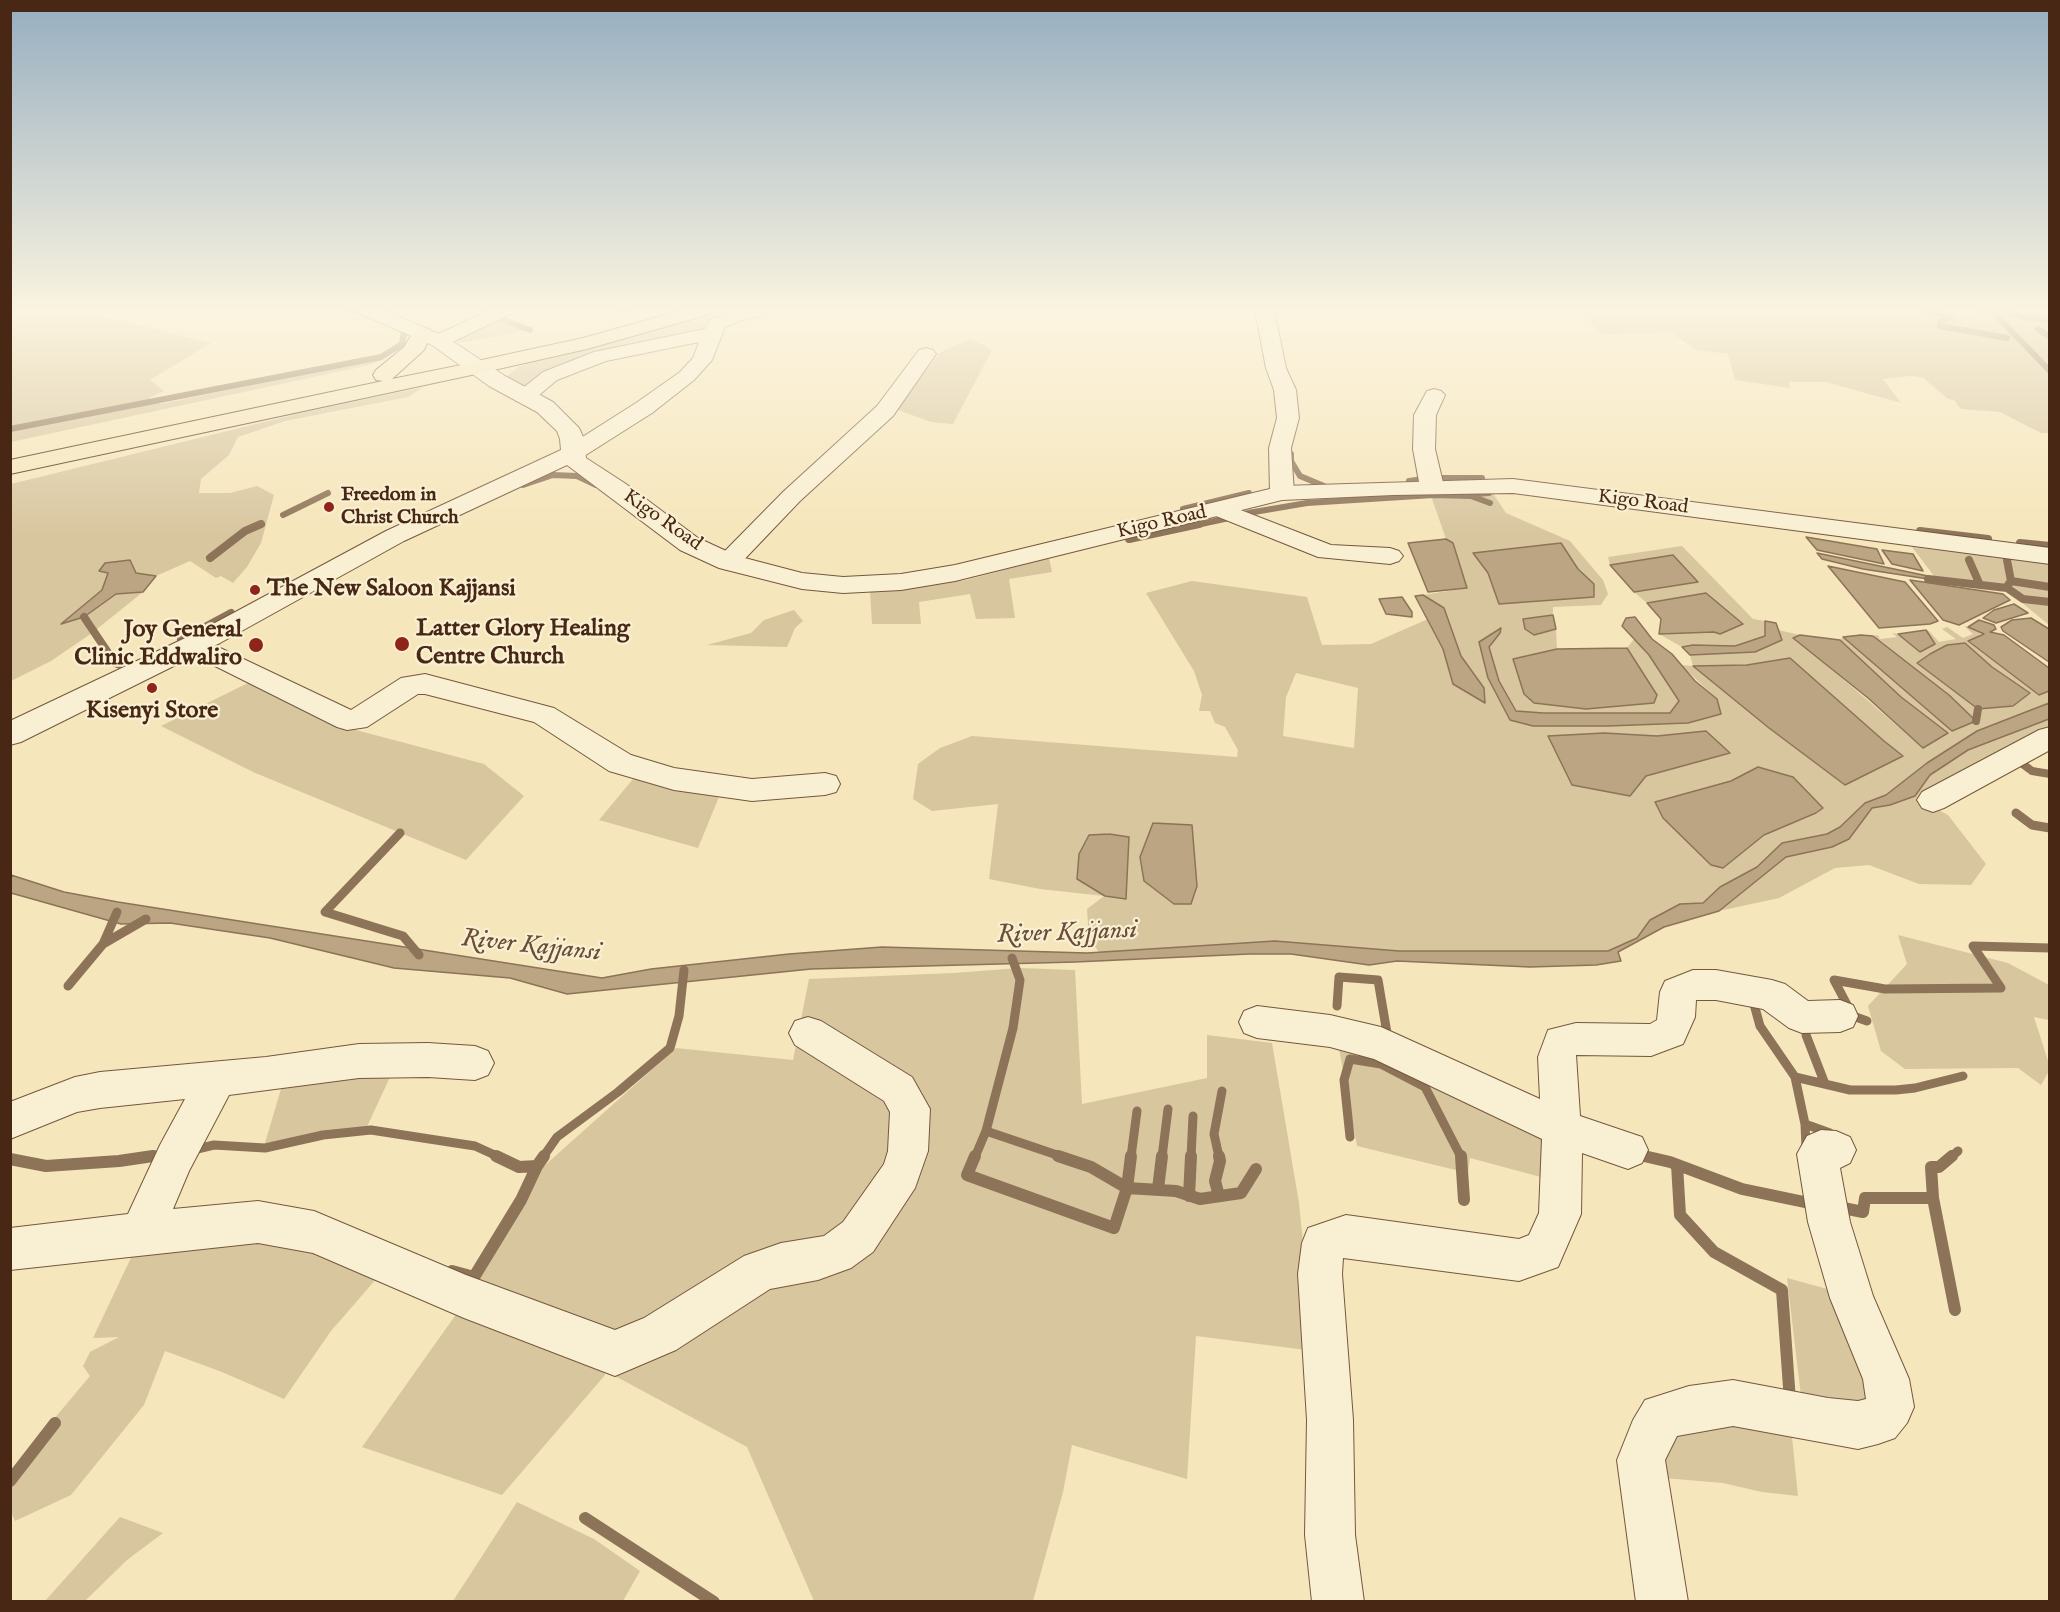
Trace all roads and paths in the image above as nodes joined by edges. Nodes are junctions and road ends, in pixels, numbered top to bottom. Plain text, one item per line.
1 (342, 385) edge
2 (365, 385) edge
3 (505, 385) edge
4 (538, 385) edge
5 (675, 385) edge
6 (905, 385) edge
7 (1283, 385) edge
8 (1434, 395) dead end
9 (524, 396) junction
10 (183, 424) junction
11 (10, 448) edge
12 (573, 453) junction
13 (10, 456) edge
14 (10, 467) edge
15 (10, 478) edge
16 (1432, 487) junction
17 (1282, 493) junction
18 (1220, 509) junction
19 (1390, 556) dead end
20 (2049, 556) edge
21 (728, 562) junction
22 (195, 645) junction
23 (10, 734) edge
24 (2049, 737) edge
25 (825, 784) dead end
26 (1933, 800) dead end
27 (1839, 1016) dead end
28 (1257, 1022) dead end
29 (808, 1033) dead end
30 (475, 1063) dead end
31 (217, 1079) junction
32 (10, 1121) edge
33 (1561, 1128) junction
34 (1628, 1150) dead end
35 (1836, 1150) dead end
36 (141, 1234) junction
37 (10, 1249) edge
38 (1338, 1602) edge
39 (1662, 1602) edge

1 - 10 highway
2 - 10 highway
3 - 9 street, Kigo Road
4 - 9 street
5 - 12 street
6 - 21 street
7 - 17 street
8 - 16 street
9 - 12 street, Kigo Road
10 - 11 highway
10 - 13 highway
10 - 14 highway
10 - 15 highway
12 - 21 street, Kigo Road
12 - 22 street
16 - 17 street, Kigo Road
16 - 20 street, Kigo Road
17 - 18 street, Kigo Road
18 - 19 street
18 - 21 street, Kigo Road
22 - 23 street
22 - 25 street
24 - 26 street
27 - 33 street
28 - 33 street
29 - 36 street
30 - 31 street
31 - 32 street
31 - 36 street
33 - 34 street
33 - 38 street
35 - 39 street
36 - 37 street

